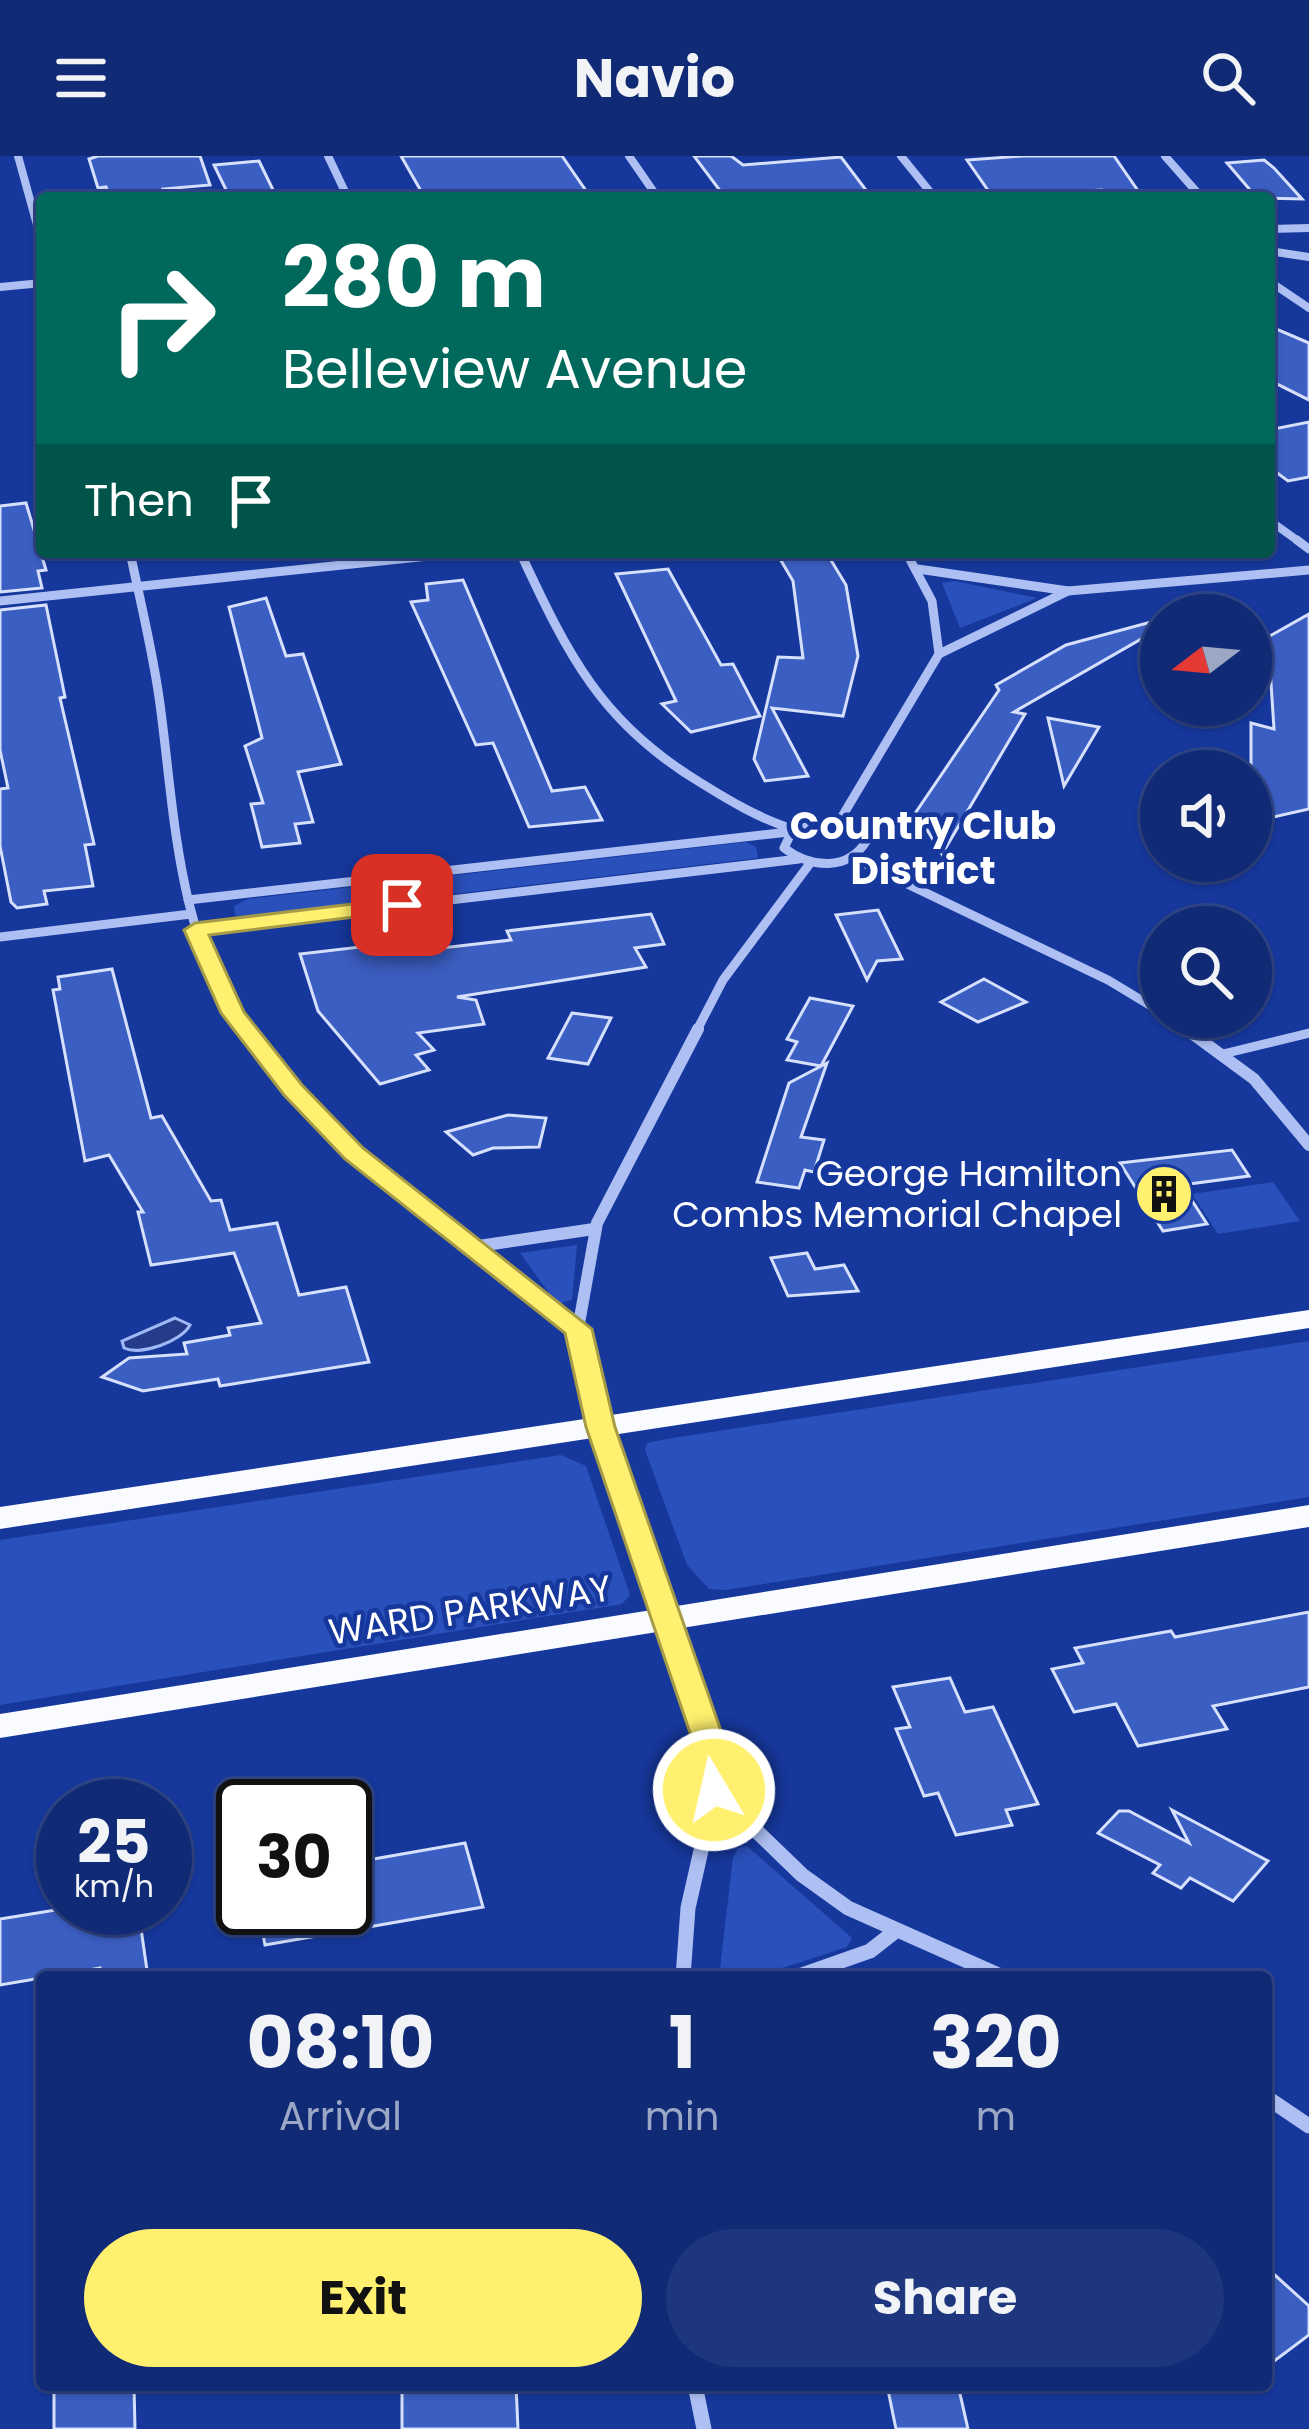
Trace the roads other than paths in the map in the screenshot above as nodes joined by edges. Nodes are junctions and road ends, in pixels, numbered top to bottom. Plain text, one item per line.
1 (18, 156) edge
2 (328, 156) edge
3 (628, 156) edge
4 (901, 156) edge
5 (1165, 156) edge
6 (345, 192) edge
7 (654, 192) edge
8 (929, 192) edge
9 (1197, 192) edge
10 (36, 221) edge
11 (1309, 228) edge
12 (1275, 230) edge
13 (1275, 252) edge
14 (1309, 257) edge
15 (36, 284) edge
16 (1275, 284) edge
17 (0, 287) edge
18 (1309, 308) edge
19 (1275, 524) edge
20 (1309, 549) edge
21 (132, 558) edge
22 (411, 558) edge
23 (523, 558) edge
24 (910, 558) edge
25 (918, 568) junction
26 (1309, 570) edge
27 (140, 587) junction
28 (1068, 591) junction
29 (0, 602) edge
30 (939, 654) junction
31 (837, 825) junction
32 (791, 831) junction
33 (853, 858) junction
34 (805, 861) junction
35 (188, 900) junction
36 (191, 914) junction
37 (195, 930) junction
38 (0, 937) edge
39 (1140, 999) edge
40 (1309, 1033) edge
41 (1200, 1038) edge
42 (1223, 1054) junction
43 (1309, 1144) edge
44 (594, 1229) junction
45 (472, 1247) junction
46 (1309, 1319) edge
47 (578, 1329) junction
48 (600, 1427) junction
49 (1309, 1516) edge
50 (0, 1518) edge
51 (665, 1618) junction
52 (0, 1726) edge
53 (714, 1790) junction
54 (892, 1933) junction
55 (683, 1971) edge
56 (813, 1971) edge
57 (988, 1971) edge
58 (1272, 2101) edge
59 (1309, 2126) edge
60 (695, 2391) edge
61 (704, 2429) edge

1 - 10 street
2 - 6 street
3 - 7 street
4 - 8 street
5 - 9 street
11 - 12 street
13 - 14 street
15 - 17 street
16 - 18 street
19 - 20 street
21 - 27 street
22 - 27 street
23 - 32 street
24 - 25 street
25 - 28 street
25 - 30 street
26 - 28 street
27 - 29 street
27 - 35 street
28 - 30 street
30 - 31 street
31 - 32 street
31 - 33 street
32 - 34 street
32 - 35 street
33 - 34 street
33 - 39 street
34 - 37 street
34 - 44 street
35 - 36 street
36 - 37 street
36 - 38 street
37 - 45 street
40 - 42 lane
41 - 42 street
42 - 43 street
44 - 45 street
44 - 47 street
45 - 47 street
46 - 48 main road
47 - 48 street
48 - 50 main road
48 - 51 street
49 - 51 main road, WARD PARKWAY
51 - 52 main road, WARD PARKWAY
51 - 53 street
53 - 54 street
53 - 55 street
54 - 56 street
54 - 57 street
58 - 59 street
60 - 61 street

